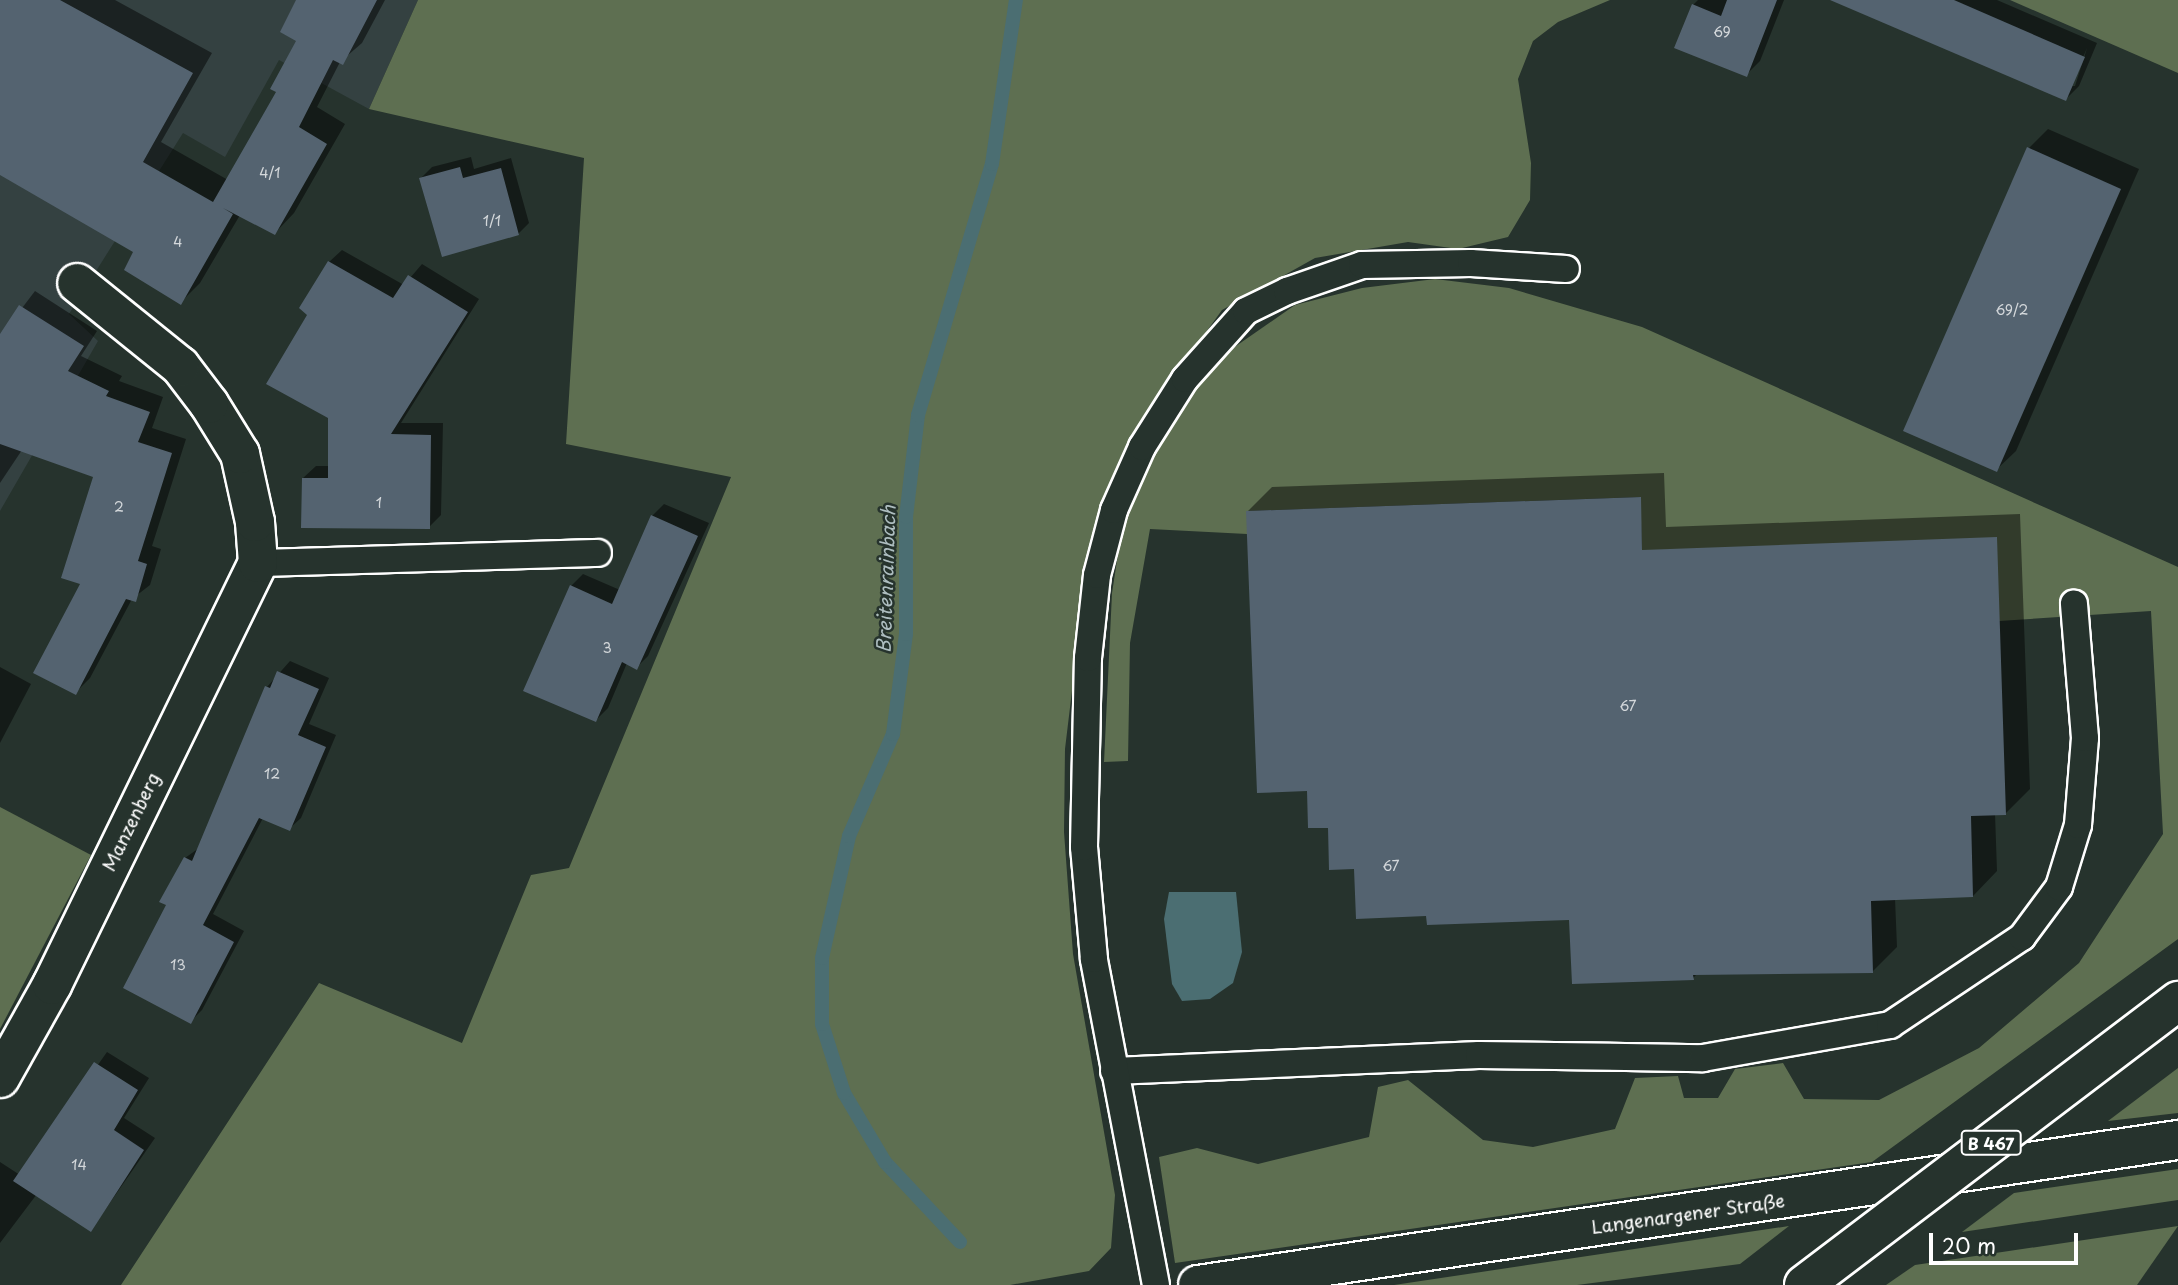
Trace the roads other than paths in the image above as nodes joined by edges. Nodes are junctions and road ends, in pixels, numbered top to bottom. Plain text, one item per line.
1 (1566, 269) dead end
2 (77, 283) dead end
3 (598, 553) dead end
4 (258, 563) junction
5 (2074, 603) dead end
6 (2178, 1001) edge
7 (1114, 1071) junction
8 (0, 1078) edge
9 (2178, 1140) edge
10 (1156, 1285) edge
11 (1198, 1285) edge
12 (1804, 1285) edge

1 - 7 lane
2 - 4 street
3 - 4 lane
4 - 8 street, Manzenberg
5 - 7 lane
6 - 12 street, B 467, bridge
7 - 10 lane
9 - 11 street, Langenargener Straße

